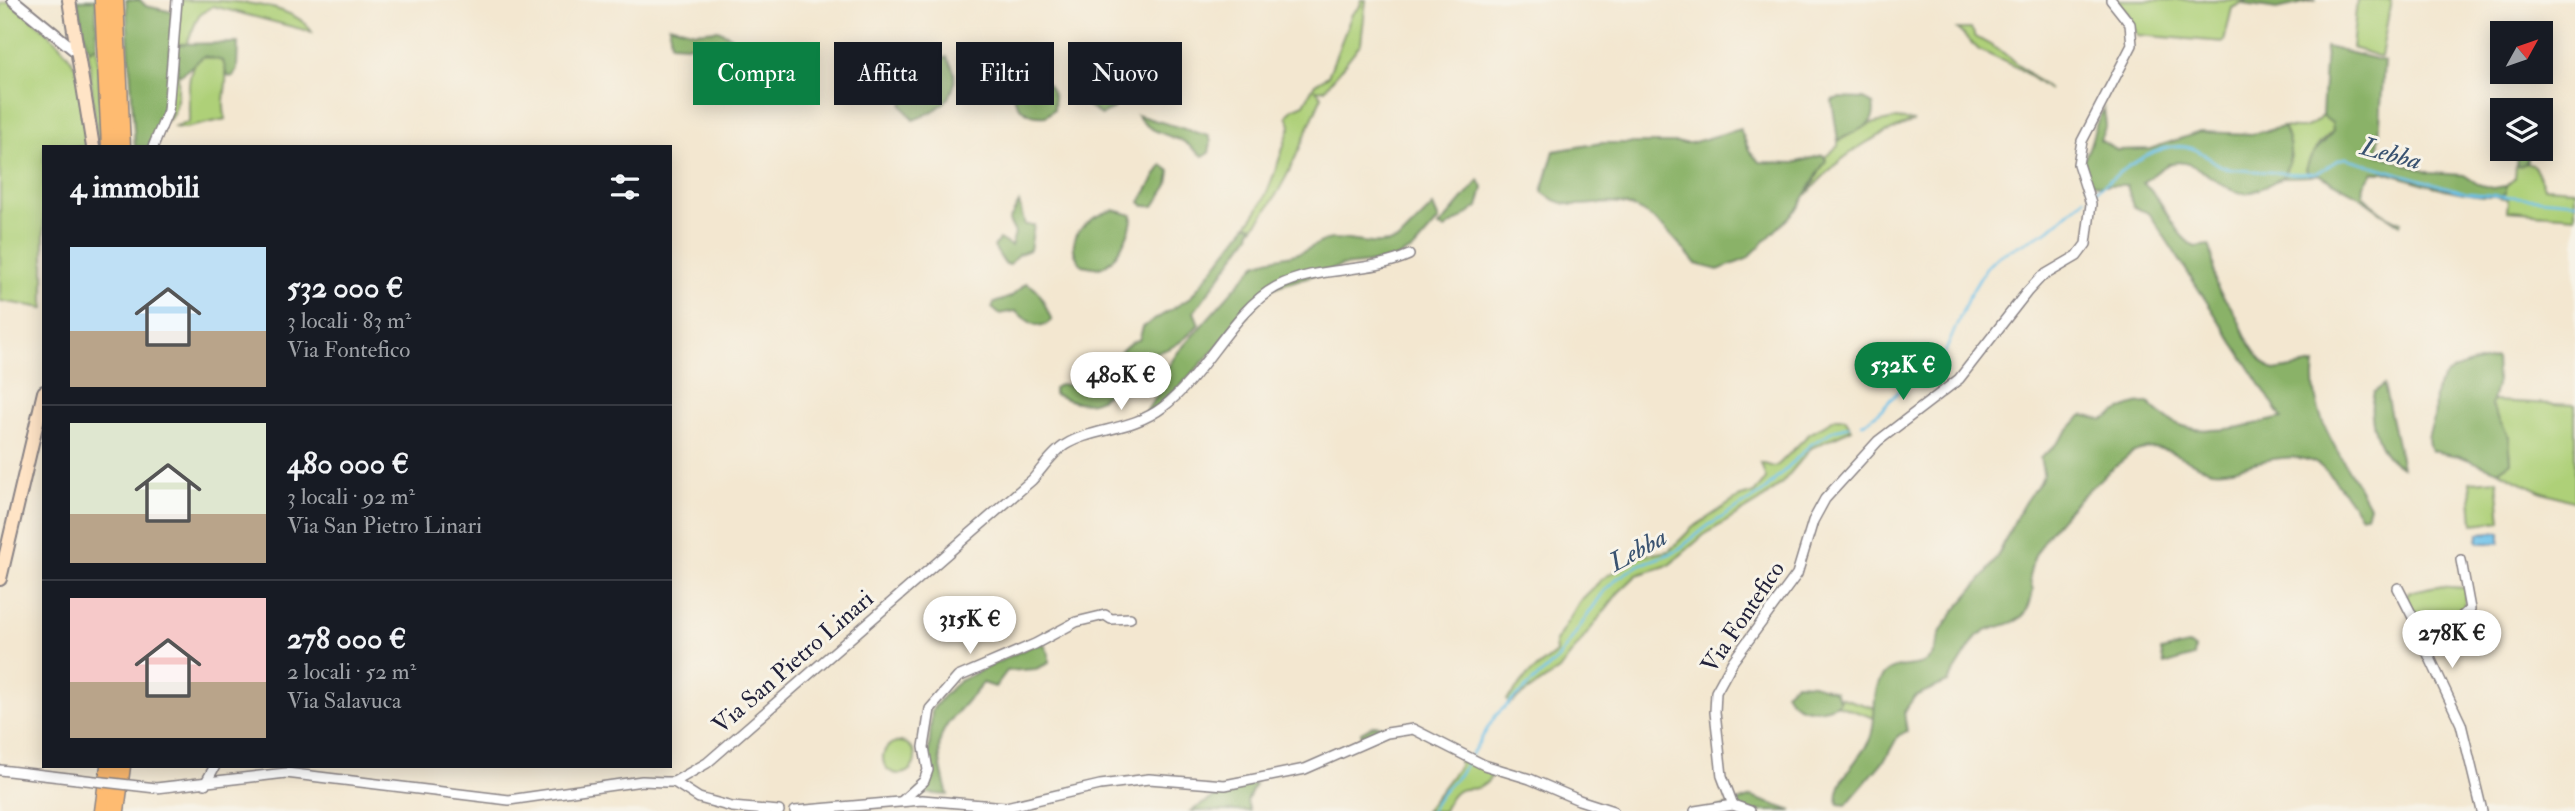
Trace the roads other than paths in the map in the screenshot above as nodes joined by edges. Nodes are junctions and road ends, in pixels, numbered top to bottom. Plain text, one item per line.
1 (13, 0) edge
2 (69, 0) edge
3 (103, 0) edge
4 (115, 0) edge
5 (177, 0) edge
6 (2111, 0) edge
7 (78, 54) junction
8 (93, 145) edge
9 (110, 145) edge
10 (122, 145) edge
11 (154, 145) edge
12 (1409, 255) dead end
13 (42, 400) edge
14 (2460, 560) dead end
15 (0, 579) edge
16 (2398, 588) dead end
17 (1130, 618) dead end
18 (2423, 637) junction
19 (109, 768) edge
20 (122, 768) edge
21 (214, 768) edge
22 (0, 769) edge
23 (674, 782) junction
24 (205, 784) junction
25 (902, 802) junction
26 (1733, 805) junction
27 (103, 811) edge
28 (116, 811) edge
29 (779, 811) edge
30 (795, 811) edge
31 (1613, 811) edge
32 (1695, 811) edge
33 (1751, 811) edge
34 (2482, 811) edge

1 - 7 street
2 - 7 main road
3 - 9 highway
4 - 10 highway
5 - 11 street
6 - 26 street, Via Fontefico
7 - 8 main road
12 - 23 street, Via San Pietro Linari
13 - 15 main road
14 - 18 street
16 - 18 street
17 - 25 street
18 - 34 street
19 - 27 highway
20 - 28 highway
21 - 24 street
22 - 24 street, bridge
23 - 24 street
23 - 29 street
25 - 30 street
25 - 31 street
26 - 32 street
26 - 33 street

